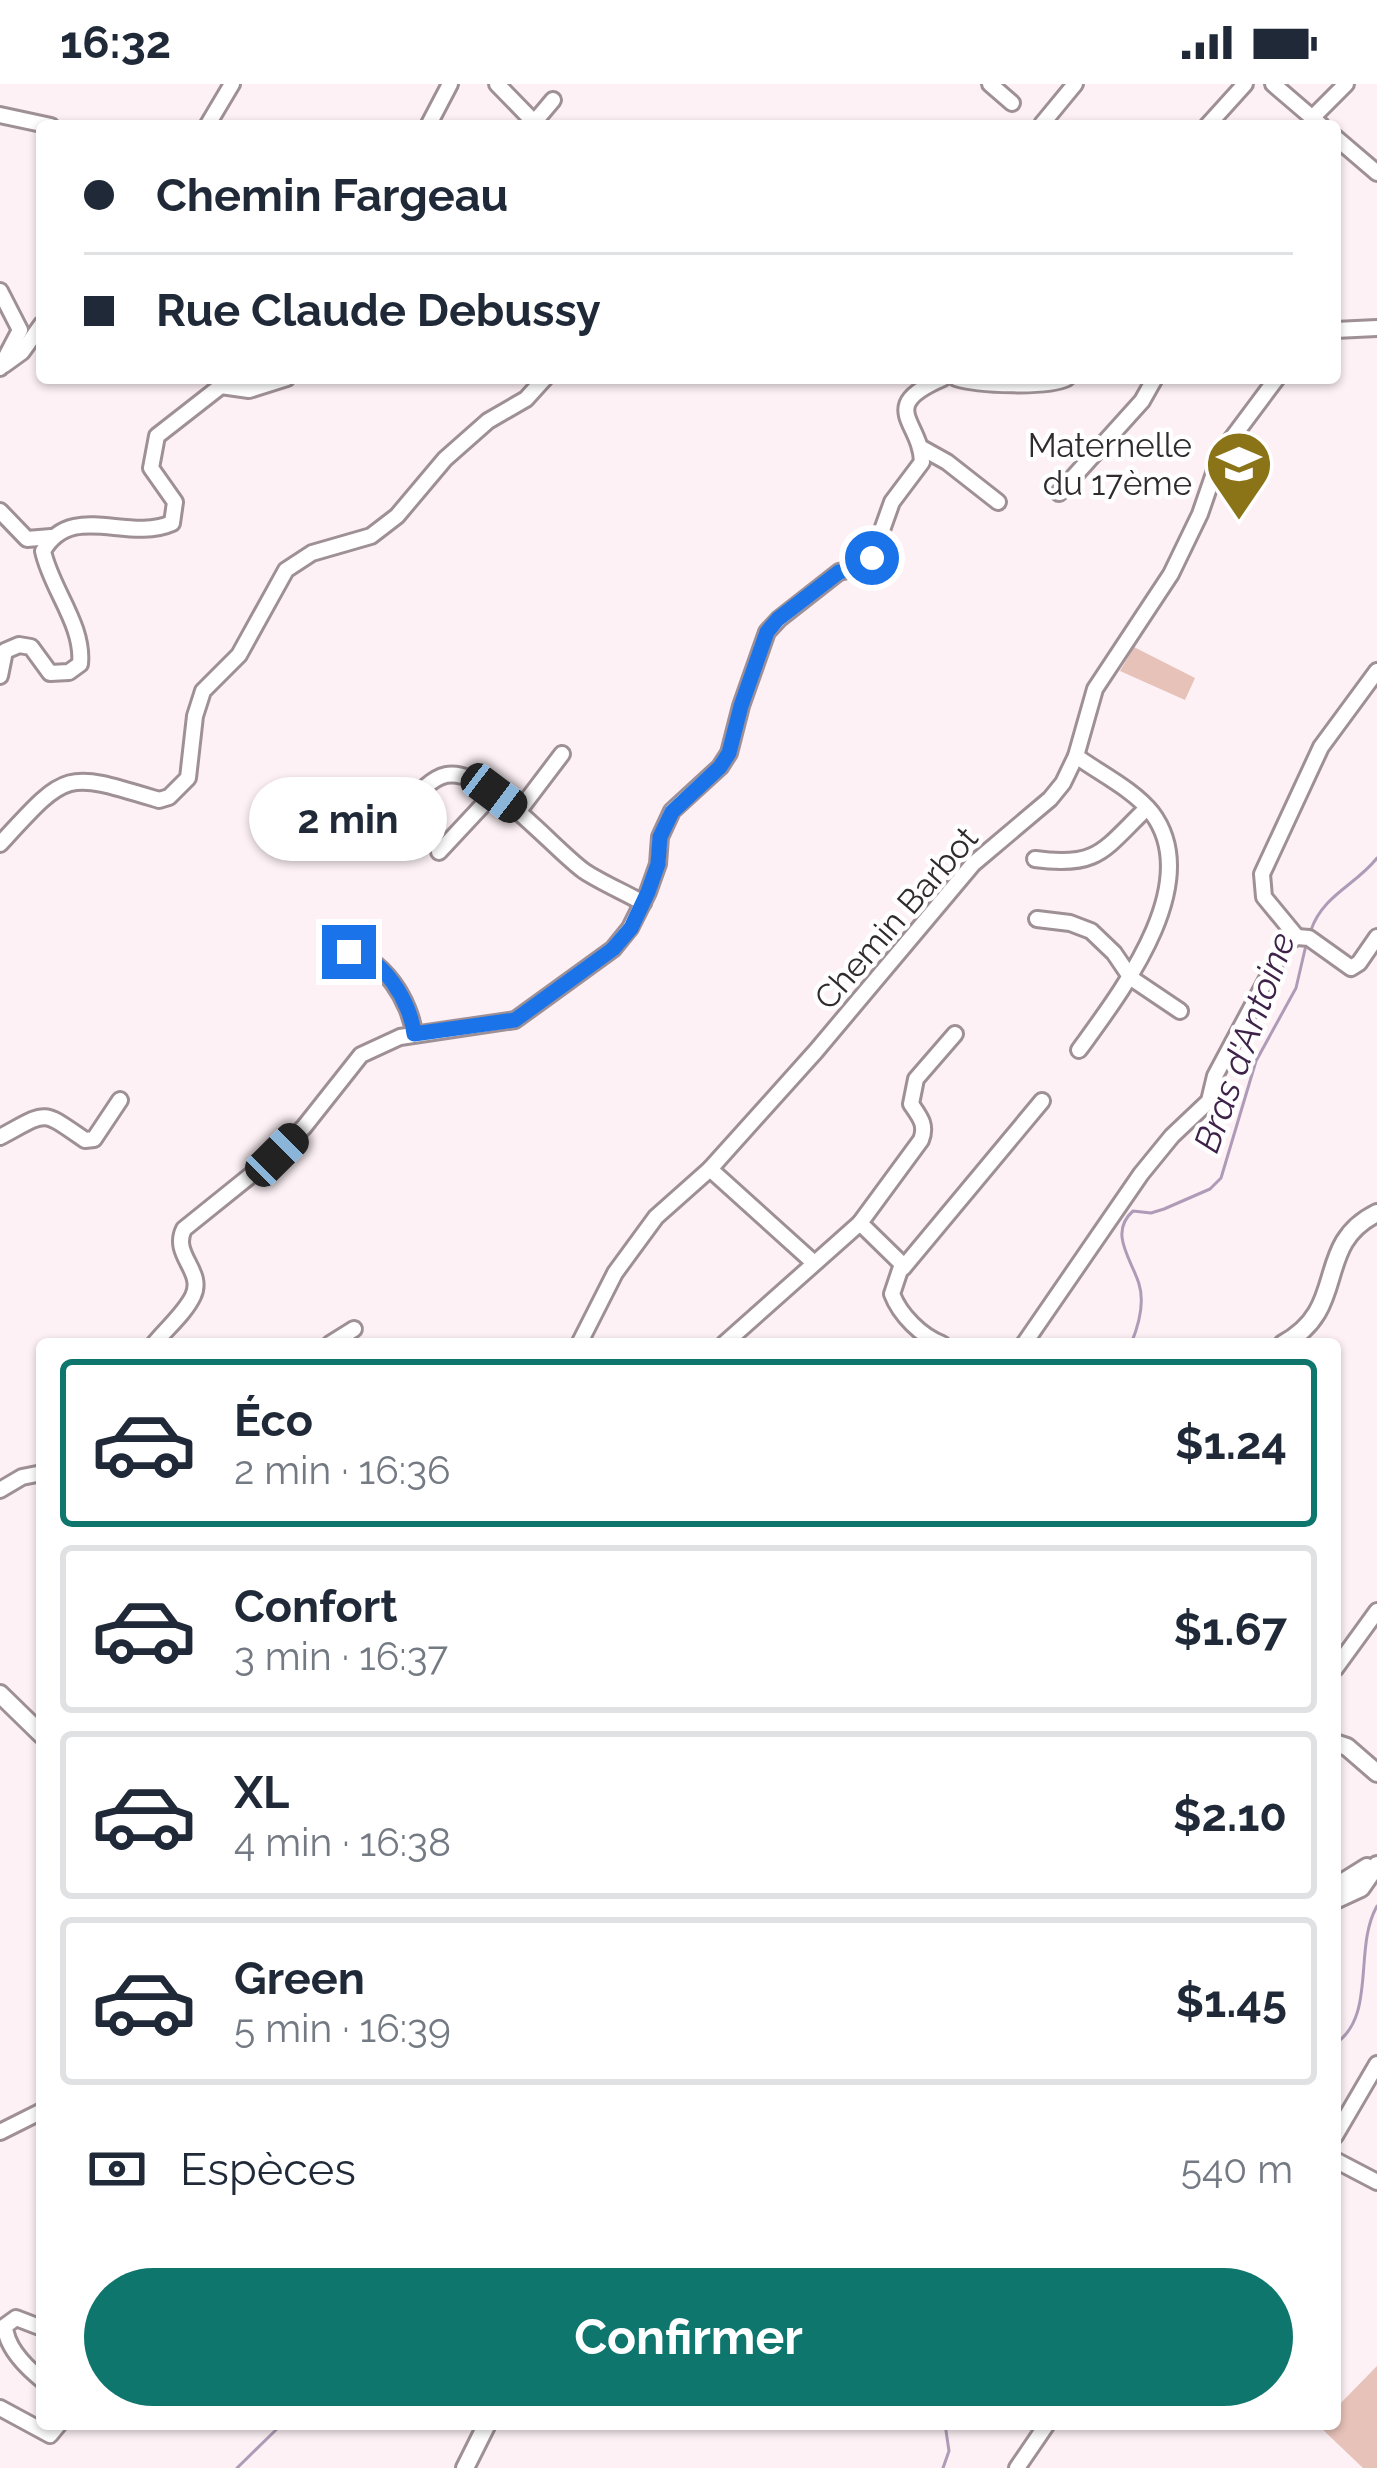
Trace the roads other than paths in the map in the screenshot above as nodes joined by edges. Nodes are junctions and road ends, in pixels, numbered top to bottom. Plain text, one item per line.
1 (232, 84) edge
2 (450, 84) edge
3 (497, 84) edge
4 (990, 84) edge
5 (1075, 84) edge
6 (1245, 84) edge
7 (1273, 84) edge
8 (1346, 84) edge
9 (553, 100) dead end
10 (1012, 103) dead end
11 (0, 115) edge
12 (1313, 118) edge
13 (210, 120) edge
14 (431, 120) edge
15 (1045, 120) edge
16 (1212, 120) edge
17 (36, 123) edge
18 (1341, 142) edge
19 (1377, 173) edge
20 (0, 291) edge
21 (1377, 328) edge
22 (1341, 330) edge
23 (36, 332) edge
24 (0, 368) edge
25 (220, 384) edge
26 (230, 384) edge
27 (268, 384) edge
28 (540, 384) edge
29 (932, 384) edge
30 (1152, 384) edge
31 (1272, 384) edge
32 (920, 447) junction
33 (1059, 493) dead end
34 (998, 502) dead end
35 (0, 511) edge
36 (51, 537) junction
37 (1377, 670) edge
38 (0, 676) edge
39 (562, 754) dead end
40 (1076, 757) junction
41 (494, 793) junction
42 (1147, 808) junction
43 (518, 812) junction
44 (396, 818) dead end
45 (0, 844) edge
46 (439, 852) dead end
47 (1035, 859) dead end
48 (643, 903) junction
49 (1037, 919) dead end
50 (1297, 937) junction
51 (1377, 937) edge
52 (329, 970) dead end
53 (1131, 978) junction
54 (1180, 1011) dead end
55 (414, 1034) junction
56 (955, 1034) dead end
57 (1079, 1050) dead end
58 (120, 1100) dead end
59 (1042, 1100) dead end
60 (0, 1137) edge
61 (710, 1169) junction
62 (1377, 1213) edge
63 (860, 1223) junction
64 (814, 1262) junction
65 (903, 1268) junction
66 (354, 1329) dead end
67 (159, 1338) edge
68 (340, 1338) edge
69 (582, 1338) edge
70 (731, 1338) edge
71 (919, 1338) edge
72 (1028, 1338) edge
73 (1294, 1338) edge
74 (36, 1474) edge
75 (0, 1490) edge
76 (1377, 1611) edge
77 (1341, 1662) edge
78 (0, 1694) edge
79 (36, 1730) edge
80 (1341, 1745) edge
81 (1377, 1773) edge
82 (1377, 1862) edge
83 (1341, 1884) edge
84 (1341, 1897) edge
85 (1377, 2064) edge
86 (36, 2117) edge
87 (1341, 2126) edge
88 (0, 2132) edge
89 (1341, 2162) edge
90 (1377, 2182) edge
91 (36, 2326) edge
92 (36, 2374) edge
93 (0, 2408) edge
94 (36, 2430) edge
95 (484, 2430) edge
96 (1042, 2430) edge
97 (465, 2468) edge
98 (1017, 2468) edge

1 - 13 street
2 - 14 street
3 - 9 street
4 - 10 street
5 - 15 street
6 - 16 street
7 - 12 street
8 - 12 street
11 - 17 street
18 - 19 street
20 - 24 street
21 - 22 street
23 - 24 street
25 - 36 street
26 - 27 street
28 - 45 street
29 - 32 street
30 - 33 street
31 - 40 street, Chemin Barbot
32 - 34 street
32 - 48 street
35 - 36 street
36 - 38 street
37 - 50 street
39 - 43 street
40 - 42 street
40 - 61 street, Chemin Barbot
41 - 43 street
41 - 44 street
41 - 46 street
42 - 47 street
42 - 53 street
43 - 48 street
48 - 55 street
49 - 53 street
50 - 51 street
50 - 72 street
52 - 55 street
53 - 54 street
53 - 57 street
55 - 67 street
56 - 63 street
58 - 60 street
59 - 65 street
61 - 64 street
61 - 69 street, Chemin Barbot
62 - 73 main road
63 - 64 street
63 - 65 street
64 - 70 street
65 - 71 street
66 - 68 street
74 - 75 street
76 - 77 street
78 - 79 main road
80 - 81 main road
82 - 83 main road
82 - 84 main road
85 - 87 street
86 - 88 street
89 - 90 street
91 - 92 street
93 - 94 street
95 - 97 main road
96 - 98 street

